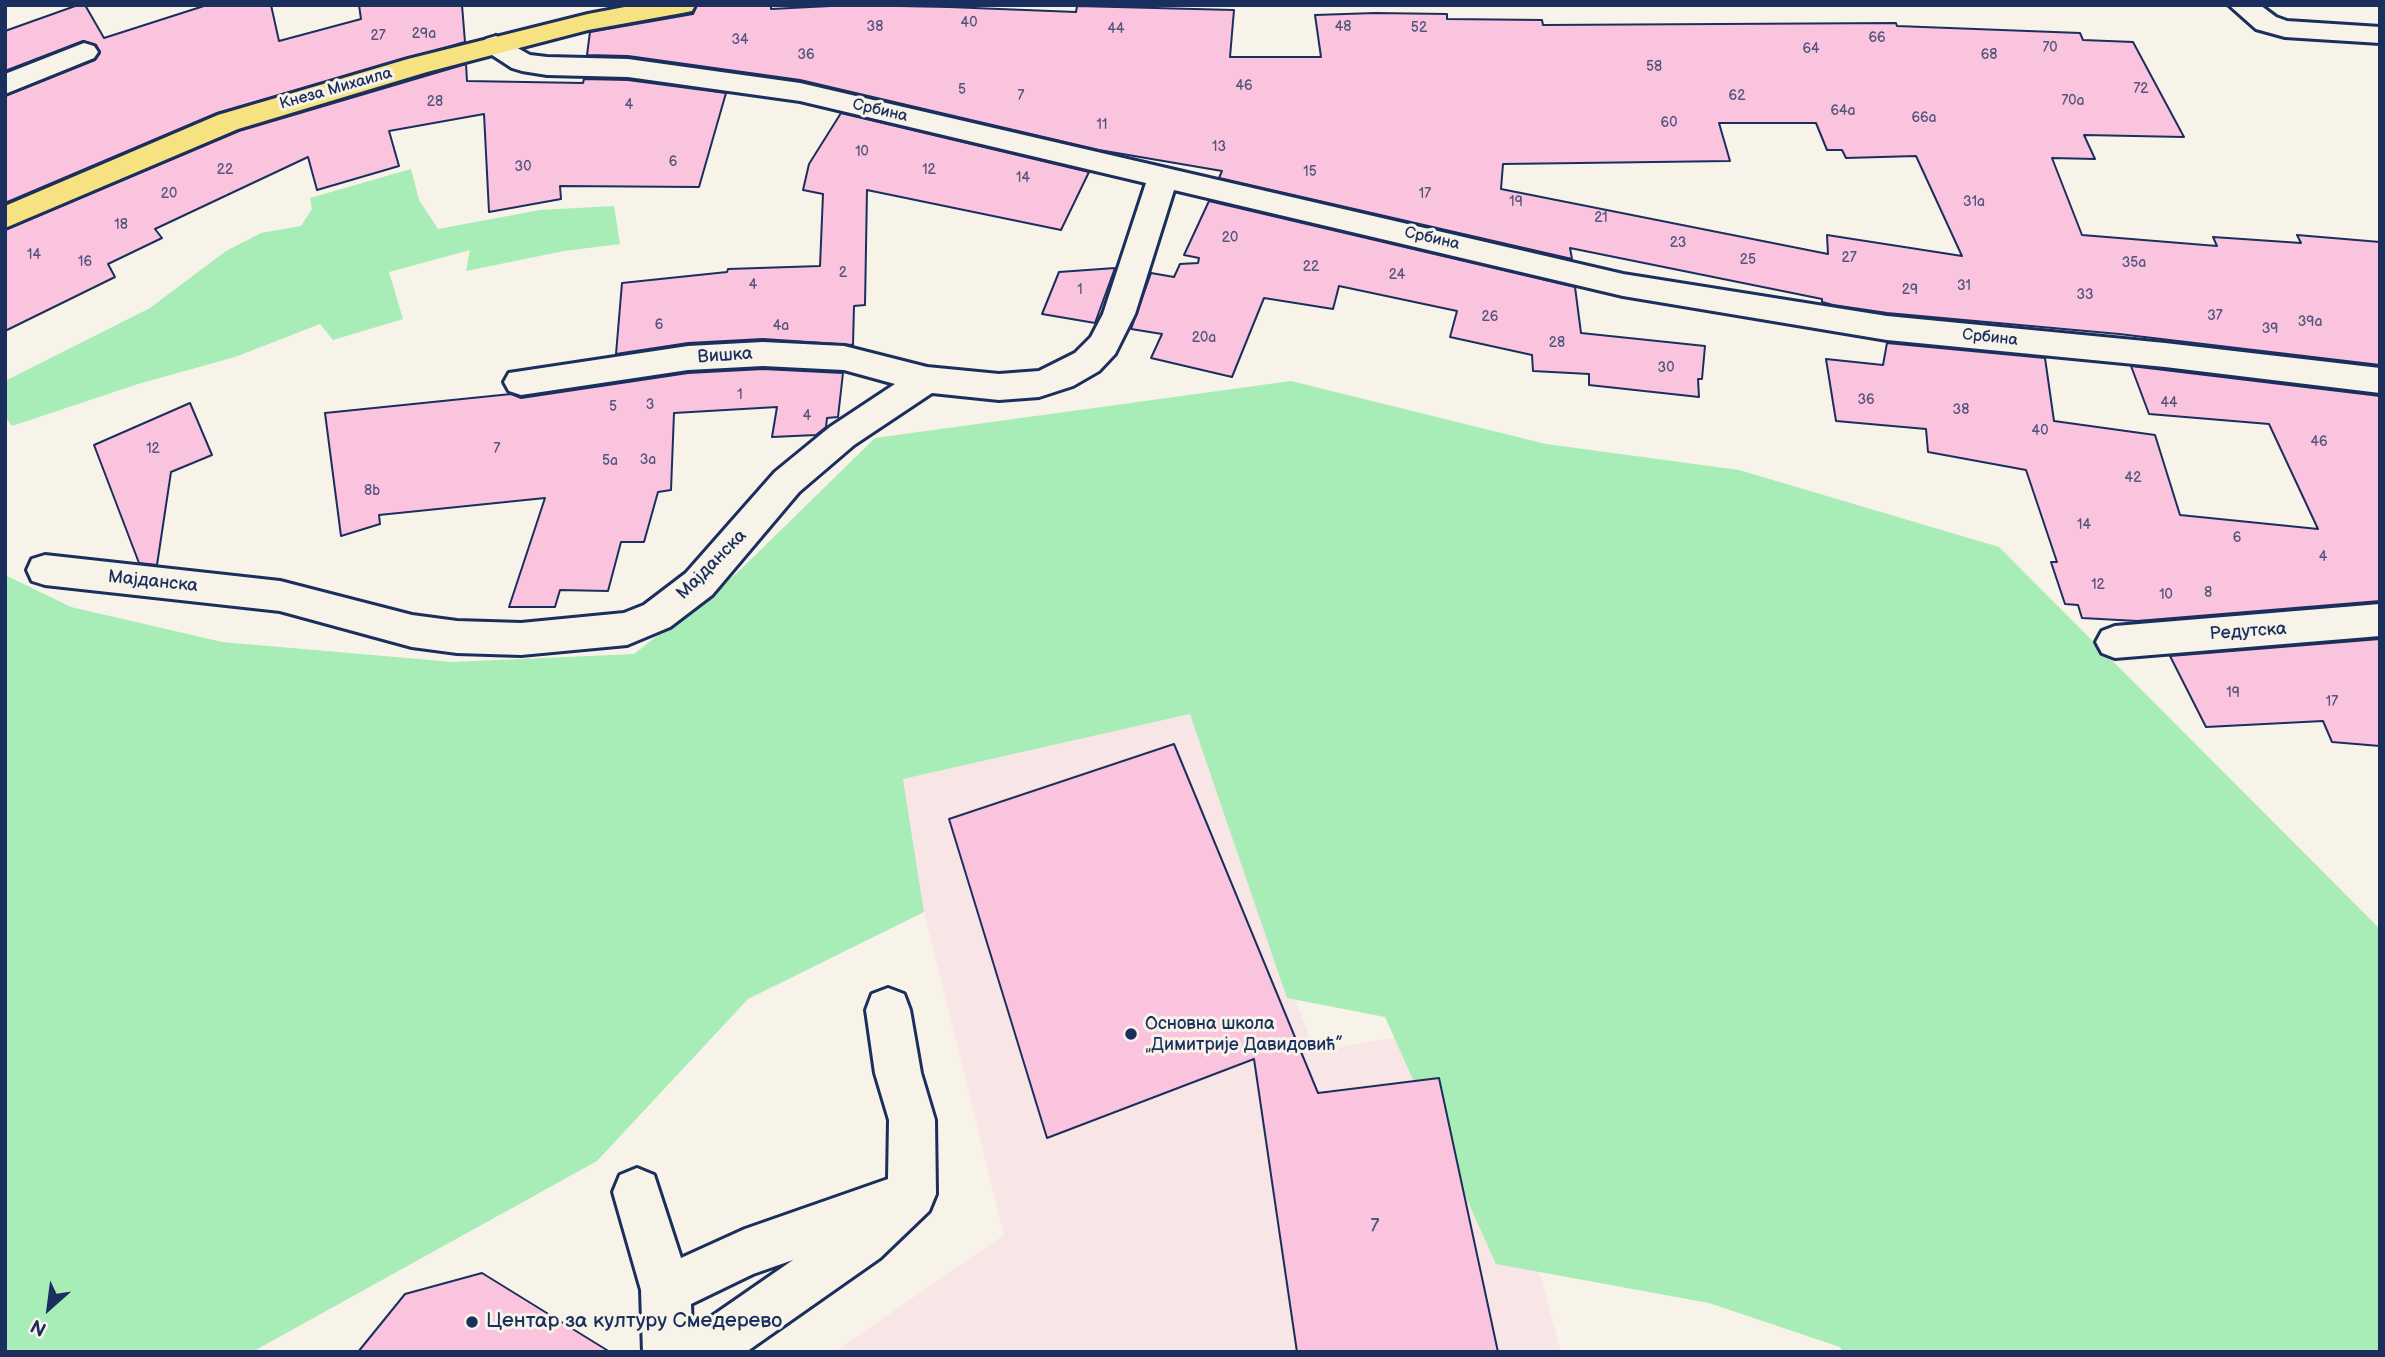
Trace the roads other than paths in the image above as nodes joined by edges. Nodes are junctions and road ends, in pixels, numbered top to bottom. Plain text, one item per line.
1 (682, 5) edge
2 (2242, 5) edge
3 (2380, 35) edge
4 (496, 46) junction
5 (84, 52) dead end
6 (5, 85) edge
7 (1164, 175) junction
8 (5, 218) edge
9 (927, 380) junction
10 (2380, 381) edge
11 (521, 382) dead end
12 (45, 570) dead end
13 (2380, 620) edge
14 (2115, 642) dead end
15 (888, 1010) dead end
16 (637, 1192) dead end
17 (912, 1194) junction
18 (666, 1290) junction
19 (668, 1352) edge
20 (703, 1352) edge

1 - 4 main road, Кнеза Михаила
2 - 3 street
4 - 7 street, Србина
4 - 8 main road, Кнеза Михаила
5 - 6 street
7 - 9 street
7 - 10 street, Србина
9 - 11 street, Вишка
9 - 12 street, Мајданска
13 - 14 street, Редутска
15 - 17 street
16 - 18 street
17 - 18 street
17 - 20 street
18 - 19 street

